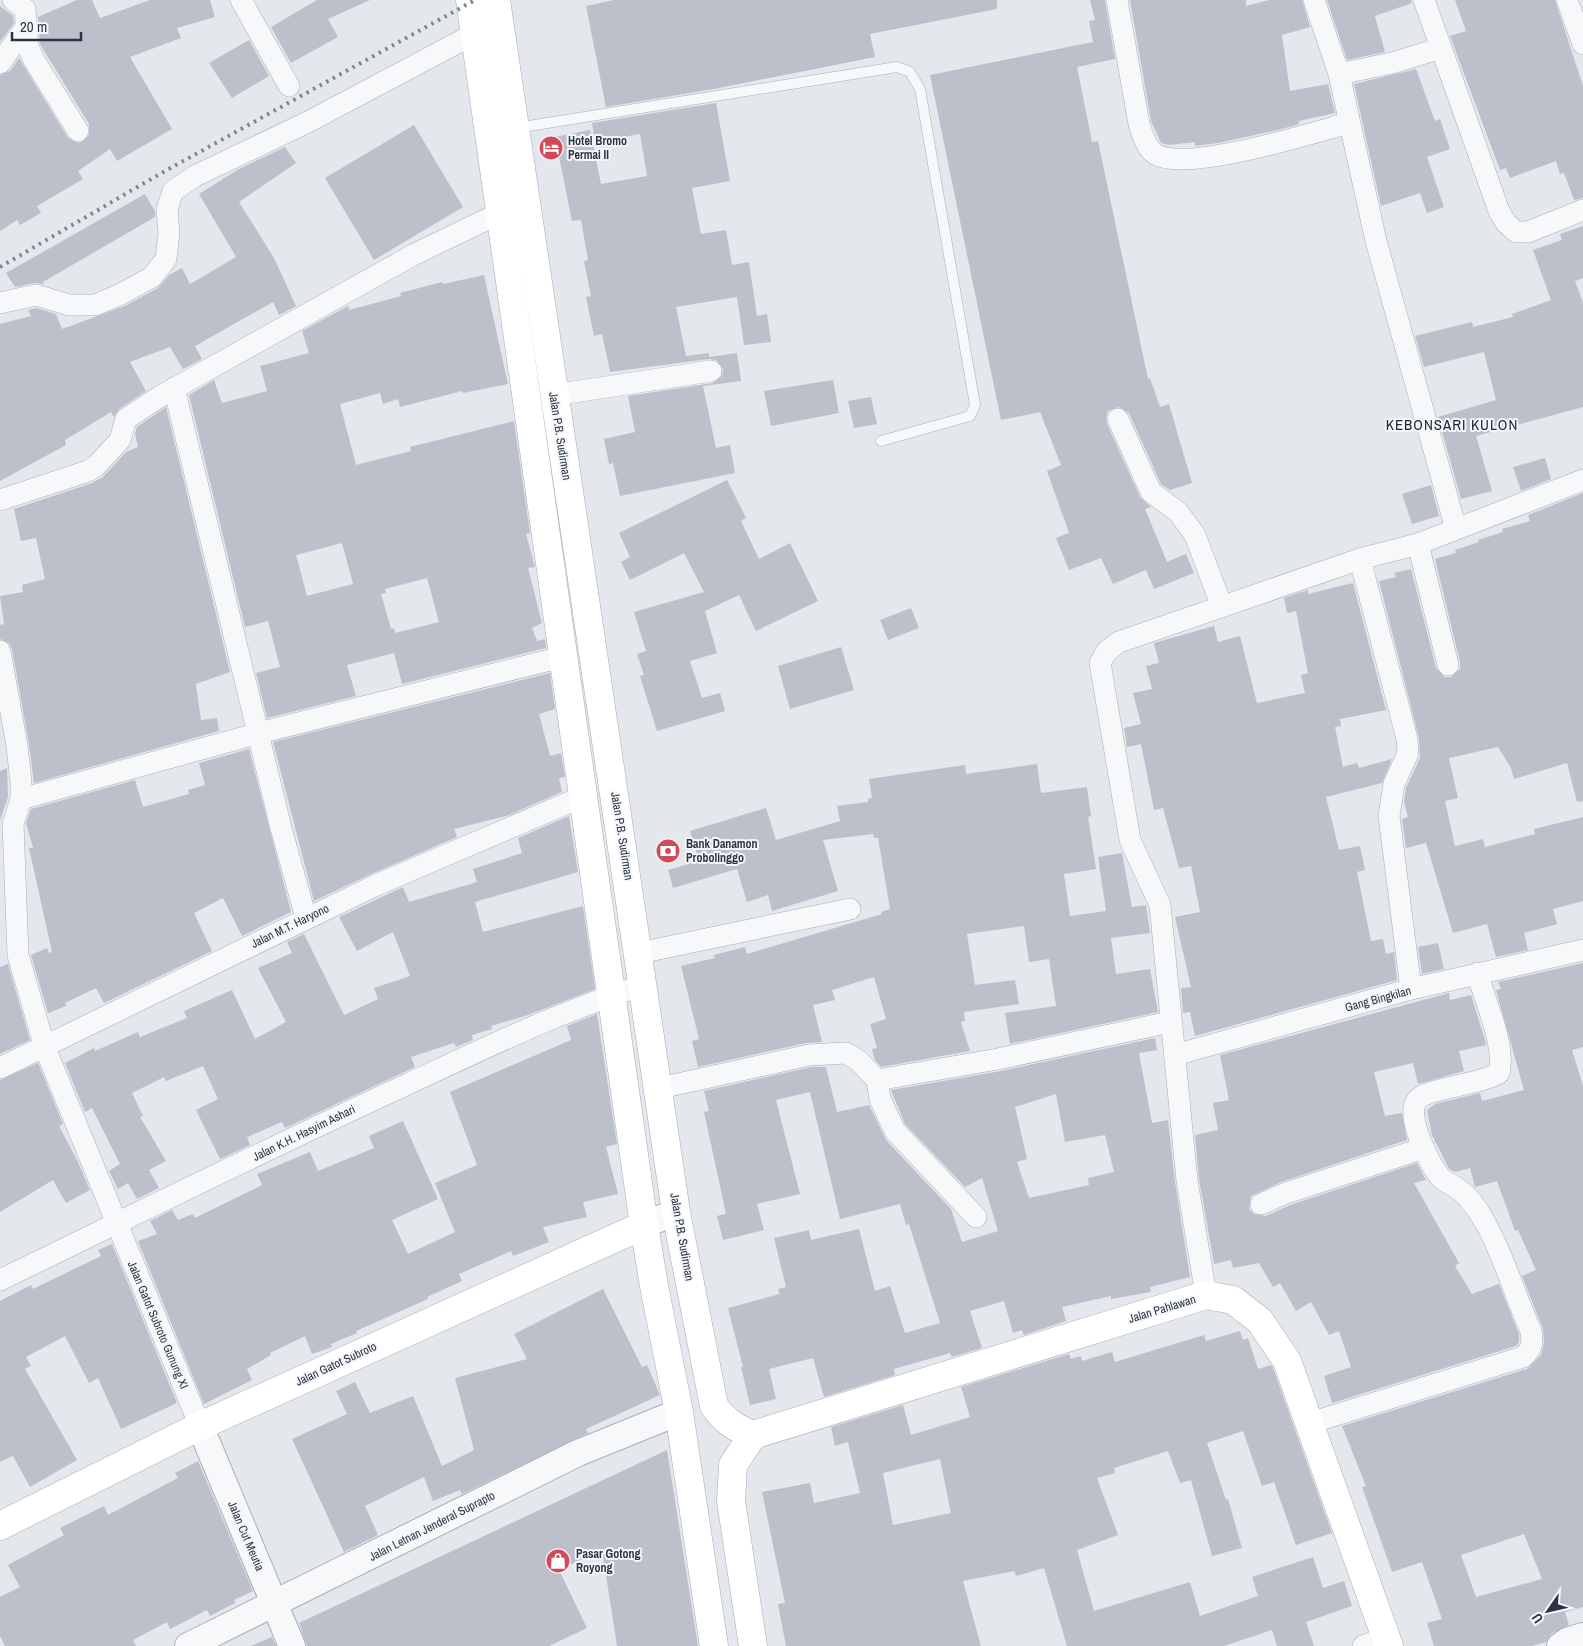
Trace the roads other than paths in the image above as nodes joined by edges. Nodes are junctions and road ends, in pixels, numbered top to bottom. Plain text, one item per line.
1 (13, 0) edge
2 (241, 0) edge
3 (470, 0) edge
4 (496, 0) edge
5 (1117, 0) edge
6 (1314, 0) edge
7 (1424, 0) edge
8 (1567, 0) edge
9 (26, 27) junction
10 (474, 34) junction
11 (1583, 44) edge
12 (1441, 48) junction
13 (0, 63) edge
14 (1339, 74) junction
15 (289, 86) dead end
16 (1349, 123) junction
17 (502, 130) junction
18 (78, 131) dead end
19 (1583, 210) edge
20 (500, 213) junction
21 (0, 303) edge
22 (711, 371) dead end
23 (174, 388) junction
24 (554, 395) junction
25 (1118, 419) dead end
26 (881, 441) dead end
27 (1583, 480) edge
28 (0, 500) edge
29 (1456, 529) junction
30 (1418, 544) junction
31 (1360, 559) junction
32 (1222, 607) junction
33 (562, 657) junction
34 (0, 660) edge
35 (1448, 665) dead end
36 (259, 733) junction
37 (584, 796) junction
38 (21, 799) junction
39 (6, 827) edge
40 (850, 909) dead end
41 (306, 918) junction
42 (1583, 950) edge
43 (639, 953) junction
44 (1477, 974) junction
45 (644, 985) junction
46 (1411, 989) junction
47 (612, 995) junction
48 (1170, 1022) junction
49 (45, 1048) junction
50 (1175, 1055) junction
51 (0, 1068) edge
52 (877, 1080) junction
53 (660, 1088) junction
54 (1424, 1148) junction
55 (1261, 1204) dead end
56 (676, 1212) junction
57 (976, 1217) dead end
58 (116, 1224) junction
59 (644, 1225) junction
60 (0, 1280) edge
61 (1206, 1295) junction
62 (679, 1412) junction
63 (1310, 1423) junction
64 (200, 1426) junction
65 (753, 1436) junction
66 (0, 1526) edge
67 (275, 1605) junction
68 (1583, 1636) edge
69 (1379, 1643) edge
70 (188, 1646) edge
71 (292, 1646) edge
72 (714, 1646) edge
73 (753, 1646) edge
74 (1560, 1646) edge

1 - 9 street
2 - 15 street
3 - 10 main road, Jalan P.B. Sudirman
4 - 17 main road, Jalan P.B. Sudirman
5 - 16 street
6 - 14 street
7 - 12 street
8 - 11 street
9 - 13 street
9 - 18 street
10 - 17 main road, Jalan P.B. Sudirman
10 - 21 street
12 - 14 street
12 - 19 street
14 - 16 street
16 - 29 street
17 - 20 main road, Jalan P.B. Sudirman
17 - 24 main road, Jalan P.B. Sudirman
17 - 26 lane
20 - 23 street
20 - 33 main road, Jalan P.B. Sudirman
22 - 24 street
23 - 28 street
23 - 36 street
24 - 43 main road, Jalan P.B. Sudirman
25 - 32 street
27 - 29 street
29 - 30 street
30 - 31 street
30 - 35 street
31 - 32 street
31 - 46 street
32 - 48 street
33 - 36 street
33 - 37 main road, Jalan P.B. Sudirman
34 - 38 street
36 - 38 street
36 - 41 street
37 - 41 street, Jalan M.T. Haryono
37 - 47 main road, Jalan P.B. Sudirman
38 - 39 street, Jalan Gatot Subroto Gunung XI
39 - 49 street, Jalan Gatot Subroto Gunung XI
40 - 43 street
41 - 49 street, Jalan M.T. Haryono
42 - 44 street, Gang Bingkilan
43 - 45 main road, Jalan P.B. Sudirman
44 - 46 street, Gang Bingkilan
44 - 54 street
45 - 47 street, Jalan K.H. Hasyim Ashari
45 - 53 main road, Jalan P.B. Sudirman
46 - 50 street, Gang Bingkilan
47 - 58 street, Jalan K.H. Hasyim Ashari
47 - 59 main road, Jalan P.B. Sudirman
48 - 50 street
48 - 52 street
49 - 51 street, Jalan M.T. Haryono
49 - 58 street, Jalan Gatot Subroto Gunung XI
50 - 61 street
52 - 53 street
52 - 57 street
53 - 56 main road, Jalan P.B. Sudirman
54 - 55 street
54 - 63 street
56 - 59 street, Jalan Gatot Subroto
56 - 65 main road, Jalan P.B. Sudirman
58 - 60 street, Jalan K.H. Hasyim Ashari
58 - 64 street, Jalan Gatot Subroto Gunung XI
59 - 62 main road, Jalan P.B. Sudirman
59 - 64 main road, Jalan Gatot Subroto
61 - 63 main road, Jalan Pahlawan
61 - 65 main road, Jalan Pahlawan
62 - 67 street, Jalan Letnan Jenderal Suprapto
62 - 72 main road, Jalan P.B. Sudirman
63 - 69 main road, Jalan Pahlawan
64 - 66 main road, Jalan Gatot Subroto
64 - 67 street, Jalan Cut Meutia
65 - 73 main road
67 - 70 street, Jalan Letnan Jenderal Suprapto
67 - 71 street, Jalan Cut Meutia
68 - 74 street

